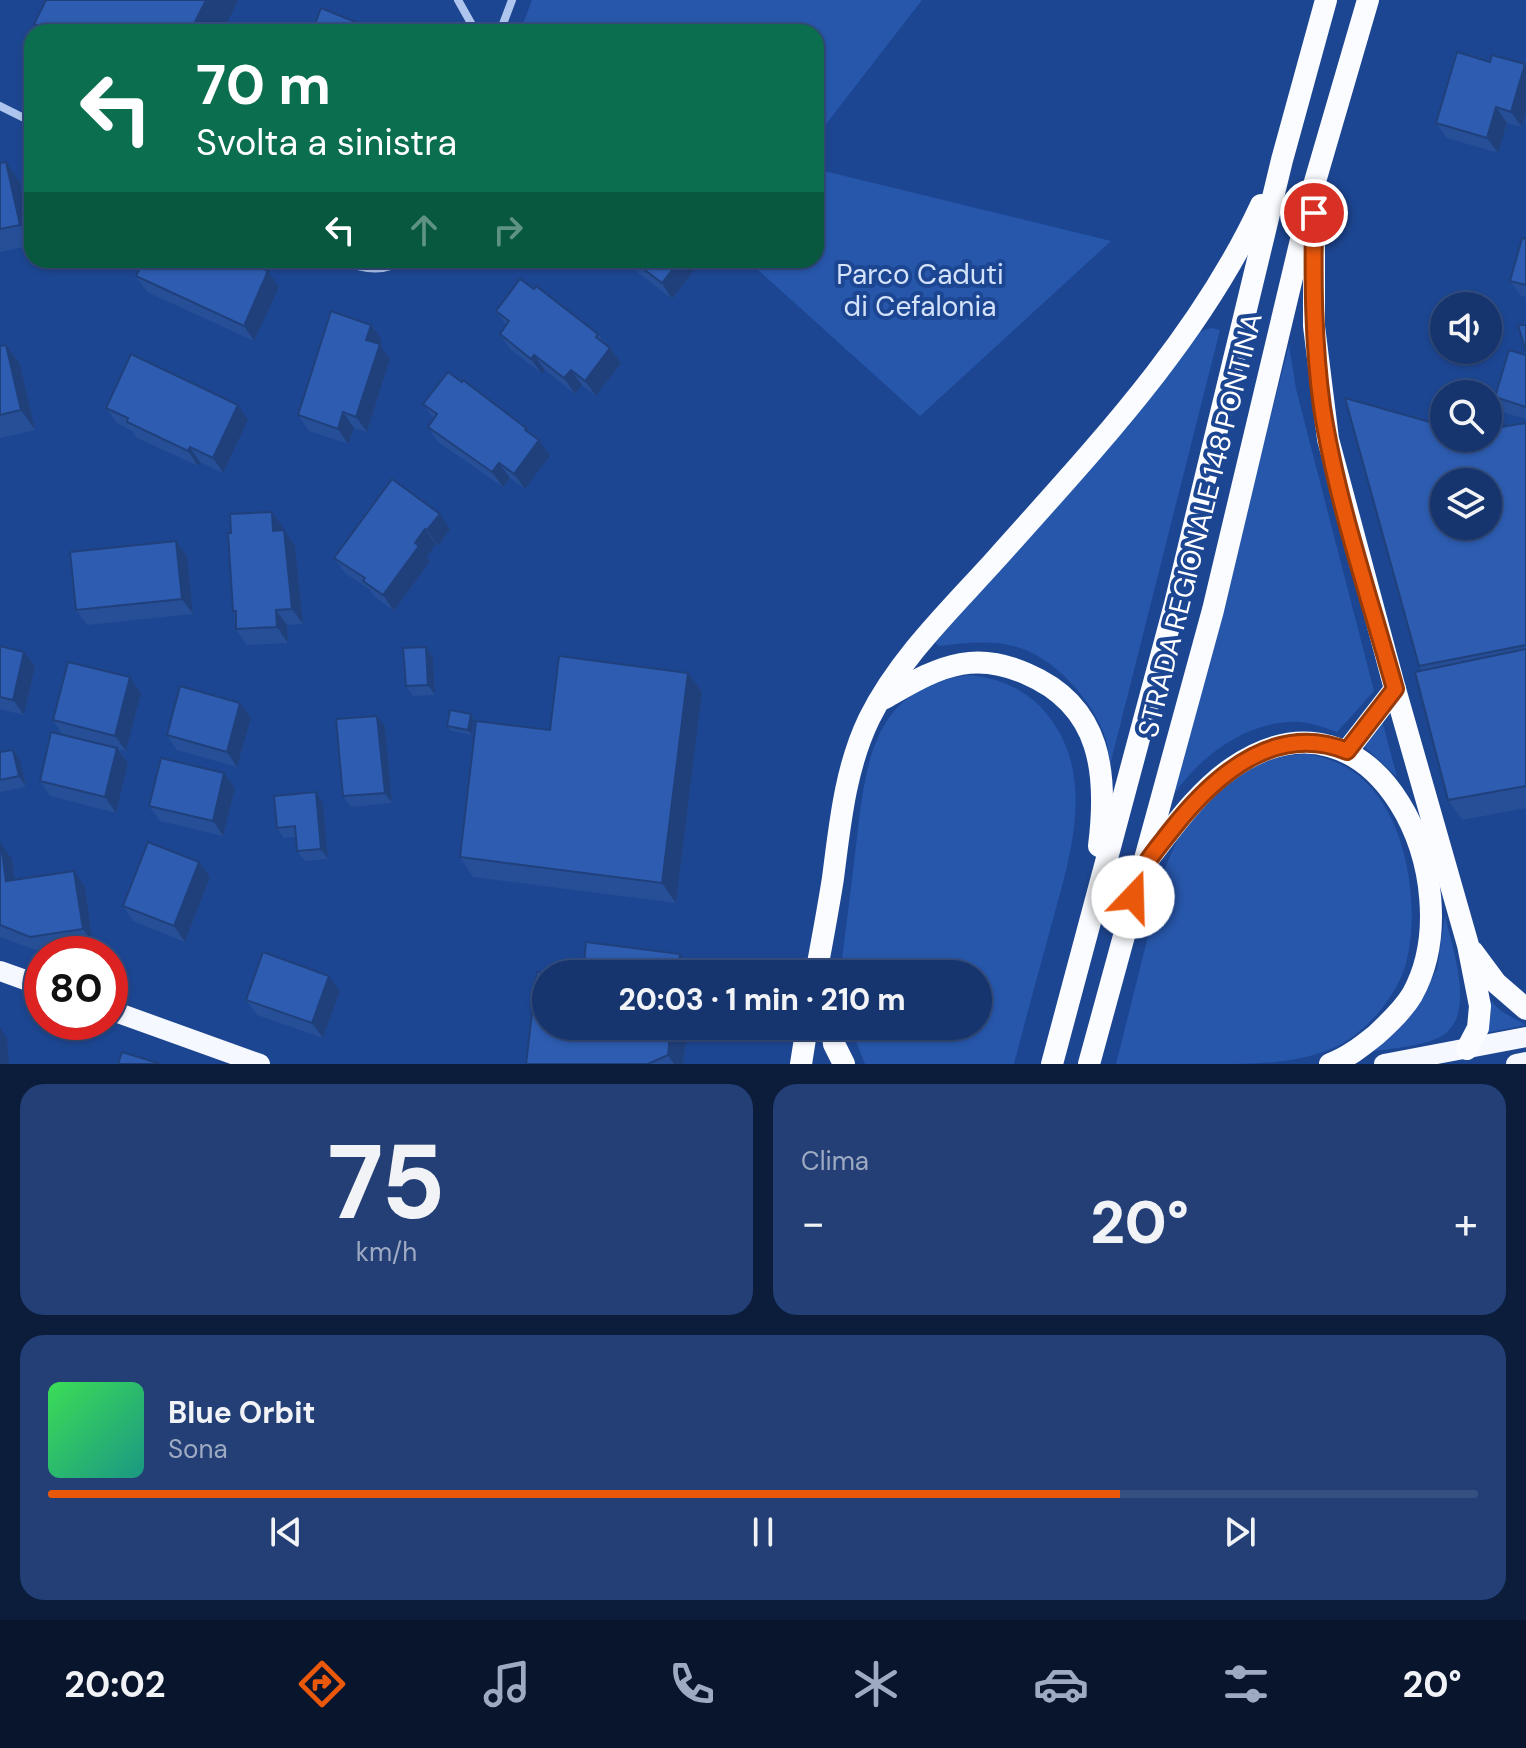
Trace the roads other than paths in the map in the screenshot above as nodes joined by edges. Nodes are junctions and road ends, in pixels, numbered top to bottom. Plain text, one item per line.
1 (458, 0) edge
2 (512, 0) edge
3 (1326, 0) edge
4 (1368, 0) edge
5 (472, 24) edge
6 (503, 24) edge
7 (0, 106) edge
8 (24, 118) edge
9 (1282, 160) junction
10 (1314, 185) junction
11 (357, 268) edge
12 (381, 268) edge
13 (1395, 689) junction
14 (878, 702) junction
15 (1347, 751) junction
16 (1141, 869) junction
17 (830, 896) junction
18 (1090, 917) junction
19 (1468, 945) junction
20 (819, 960) edge
21 (828, 960) edge
22 (0, 971) edge
23 (24, 980) edge
24 (1526, 1009) edge
25 (128, 1016) edge
26 (1526, 1037) edge
27 (830, 1040) edge
28 (833, 1040) edge
29 (1467, 1049) junction
30 (1526, 1062) edge
31 (260, 1064) edge
32 (831, 1064) edge
33 (844, 1064) edge
34 (1052, 1064) edge
35 (1089, 1064) edge
36 (1330, 1064) edge
37 (1384, 1064) edge
38 (1443, 1064) edge
39 (1516, 1064) edge

1 - 5 street
2 - 6 street
3 - 9 highway, STRADA REGIONALE 148 PONTINA
4 - 10 highway, STRADA REGIONALE 148 PONTINA
7 - 8 street
9 - 14 highway
9 - 18 highway, STRADA REGIONALE 148 PONTINA
10 - 13 highway
10 - 16 highway, STRADA REGIONALE 148 PONTINA
11 - 12 street
13 - 15 highway
13 - 19 highway
14 - 17 highway
14 - 18 highway
15 - 16 highway
15 - 36 highway
16 - 35 highway, STRADA REGIONALE 148 PONTINA
17 - 20 highway
17 - 21 highway
18 - 34 highway, STRADA REGIONALE 148 PONTINA
19 - 24 highway
19 - 29 highway
22 - 23 main road
25 - 31 main road
26 - 29 main road
27 - 32 highway
28 - 33 highway
29 - 37 main road
29 - 38 main road
30 - 39 main road

